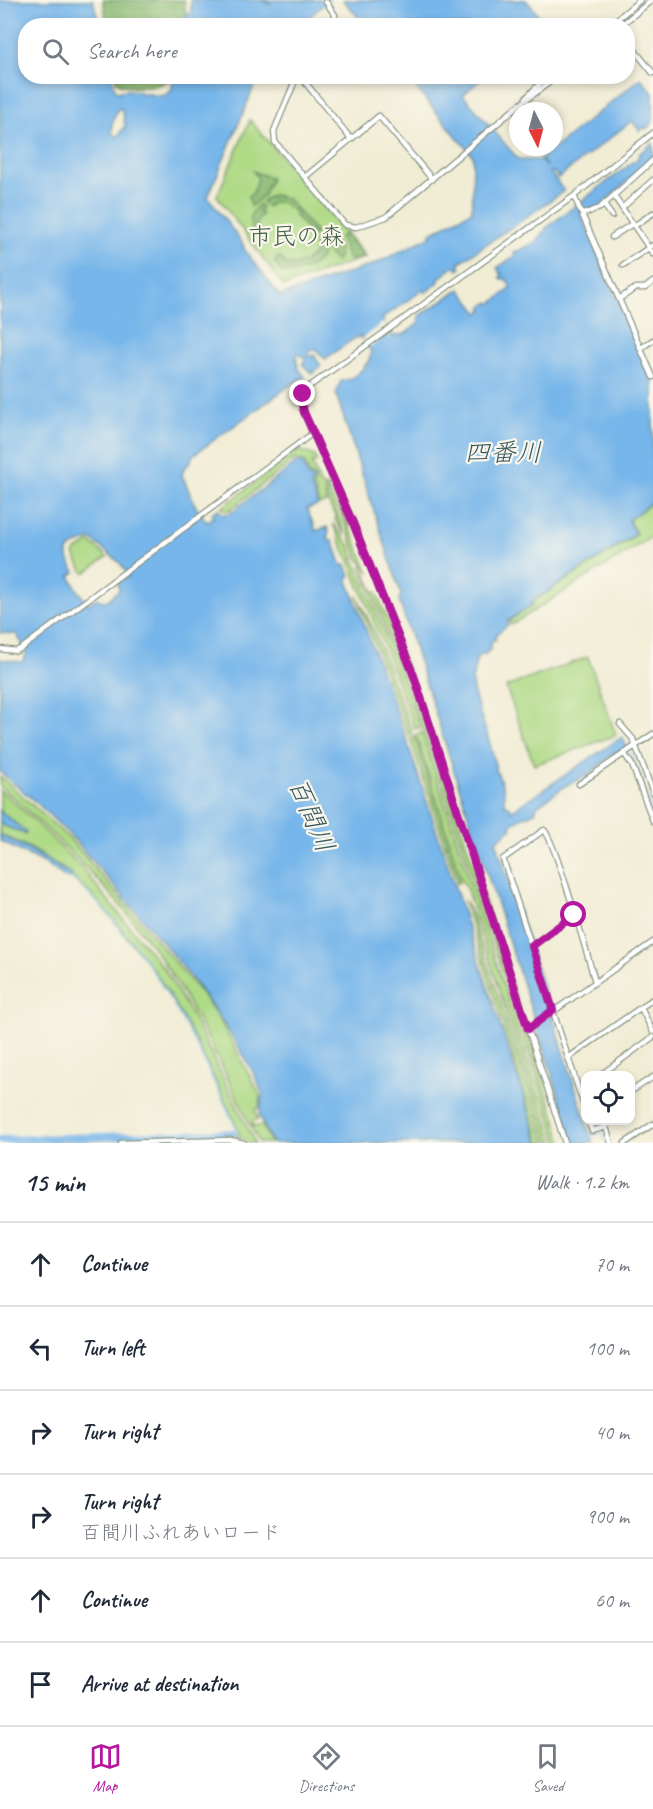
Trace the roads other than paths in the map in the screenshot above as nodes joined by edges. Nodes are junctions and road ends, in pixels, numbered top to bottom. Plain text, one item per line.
1 (640, 0) edge
2 (651, 0) edge
3 (326, 2) dead end
4 (335, 18) edge
5 (619, 18) edge
6 (630, 18) edge
7 (635, 52) edge
8 (653, 73) edge
9 (294, 84) edge
10 (305, 84) edge
11 (540, 84) edge
12 (548, 84) edge
13 (523, 102) edge
14 (524, 102) edge
15 (509, 114) edge
16 (653, 133) edge
17 (351, 139) junction
18 (653, 160) edge
19 (305, 177) junction
20 (432, 179) junction
21 (653, 180) edge
22 (574, 196) junction
23 (614, 196) junction
24 (604, 205) junction
25 (622, 208) junction
26 (653, 213) edge
27 (583, 214) junction
28 (612, 216) dead end
29 (633, 225) junction
30 (612, 237) dead end
31 (651, 246) edge
32 (653, 254) edge
33 (622, 265) dead end
34 (653, 282) edge
35 (619, 299) junction
36 (653, 340) edge
37 (641, 348) junction
38 (653, 376) edge
39 (313, 433) junction
40 (0, 649) edge
41 (620, 724) dead end
42 (653, 734) edge
43 (635, 746) junction
44 (627, 752) junction
45 (579, 784) dead end
46 (653, 793) edge
47 (653, 821) edge
48 (574, 915) junction
49 (653, 942) edge
50 (532, 946) junction
51 (596, 981) junction
52 (653, 999) edge
53 (641, 1008) junction
54 (551, 1012) junction
55 (528, 1029) junction
56 (653, 1032) edge
57 (653, 1037) edge
58 (568, 1058) junction
59 (606, 1071) edge
60 (653, 1077) edge
61 (581, 1088) edge
62 (635, 1089) edge
63 (578, 1090) junction
64 (581, 1099) edge
65 (653, 1124) edge
66 (590, 1125) edge
67 (234, 1141) edge
68 (153, 1142) edge
69 (121, 1143) edge
70 (244, 1143) edge
71 (565, 1143) edge
72 (611, 1143) edge
73 (625, 1143) edge

1 - 5 street
2 - 6 street
3 - 4 street
7 - 8 street
9 - 19 street
10 - 17 street
11 - 13 street
12 - 14 street
15 - 20 street
16 - 22 street
17 - 19 street
17 - 20 street
18 - 23 street
19 - 20 street
21 - 25 street
22 - 27 street
22 - 39 street
23 - 24 street
23 - 25 street
24 - 27 street
24 - 28 street
25 - 29 street
26 - 29 street
27 - 35 street
29 - 30 street
29 - 31 street
31 - 32 street
31 - 33 street
34 - 35 street
35 - 37 street
36 - 37 street
37 - 38 street
39 - 40 street
39 - 55 street
41 - 43 street
42 - 43 street
43 - 44 street
43 - 46 street
44 - 45 street
44 - 47 street
48 - 50 street
48 - 50 street
48 - 51 street
49 - 51 street
50 - 54 street
51 - 54 street
52 - 53 street
53 - 56 street
53 - 58 street
54 - 55 street
54 - 58 street
55 - 71 street
57 - 59 street
58 - 63 street
60 - 62 street
61 - 63 street
63 - 64 street
65 - 73 street
66 - 72 street
67 - 68 street
67 - 70 street
68 - 69 street

